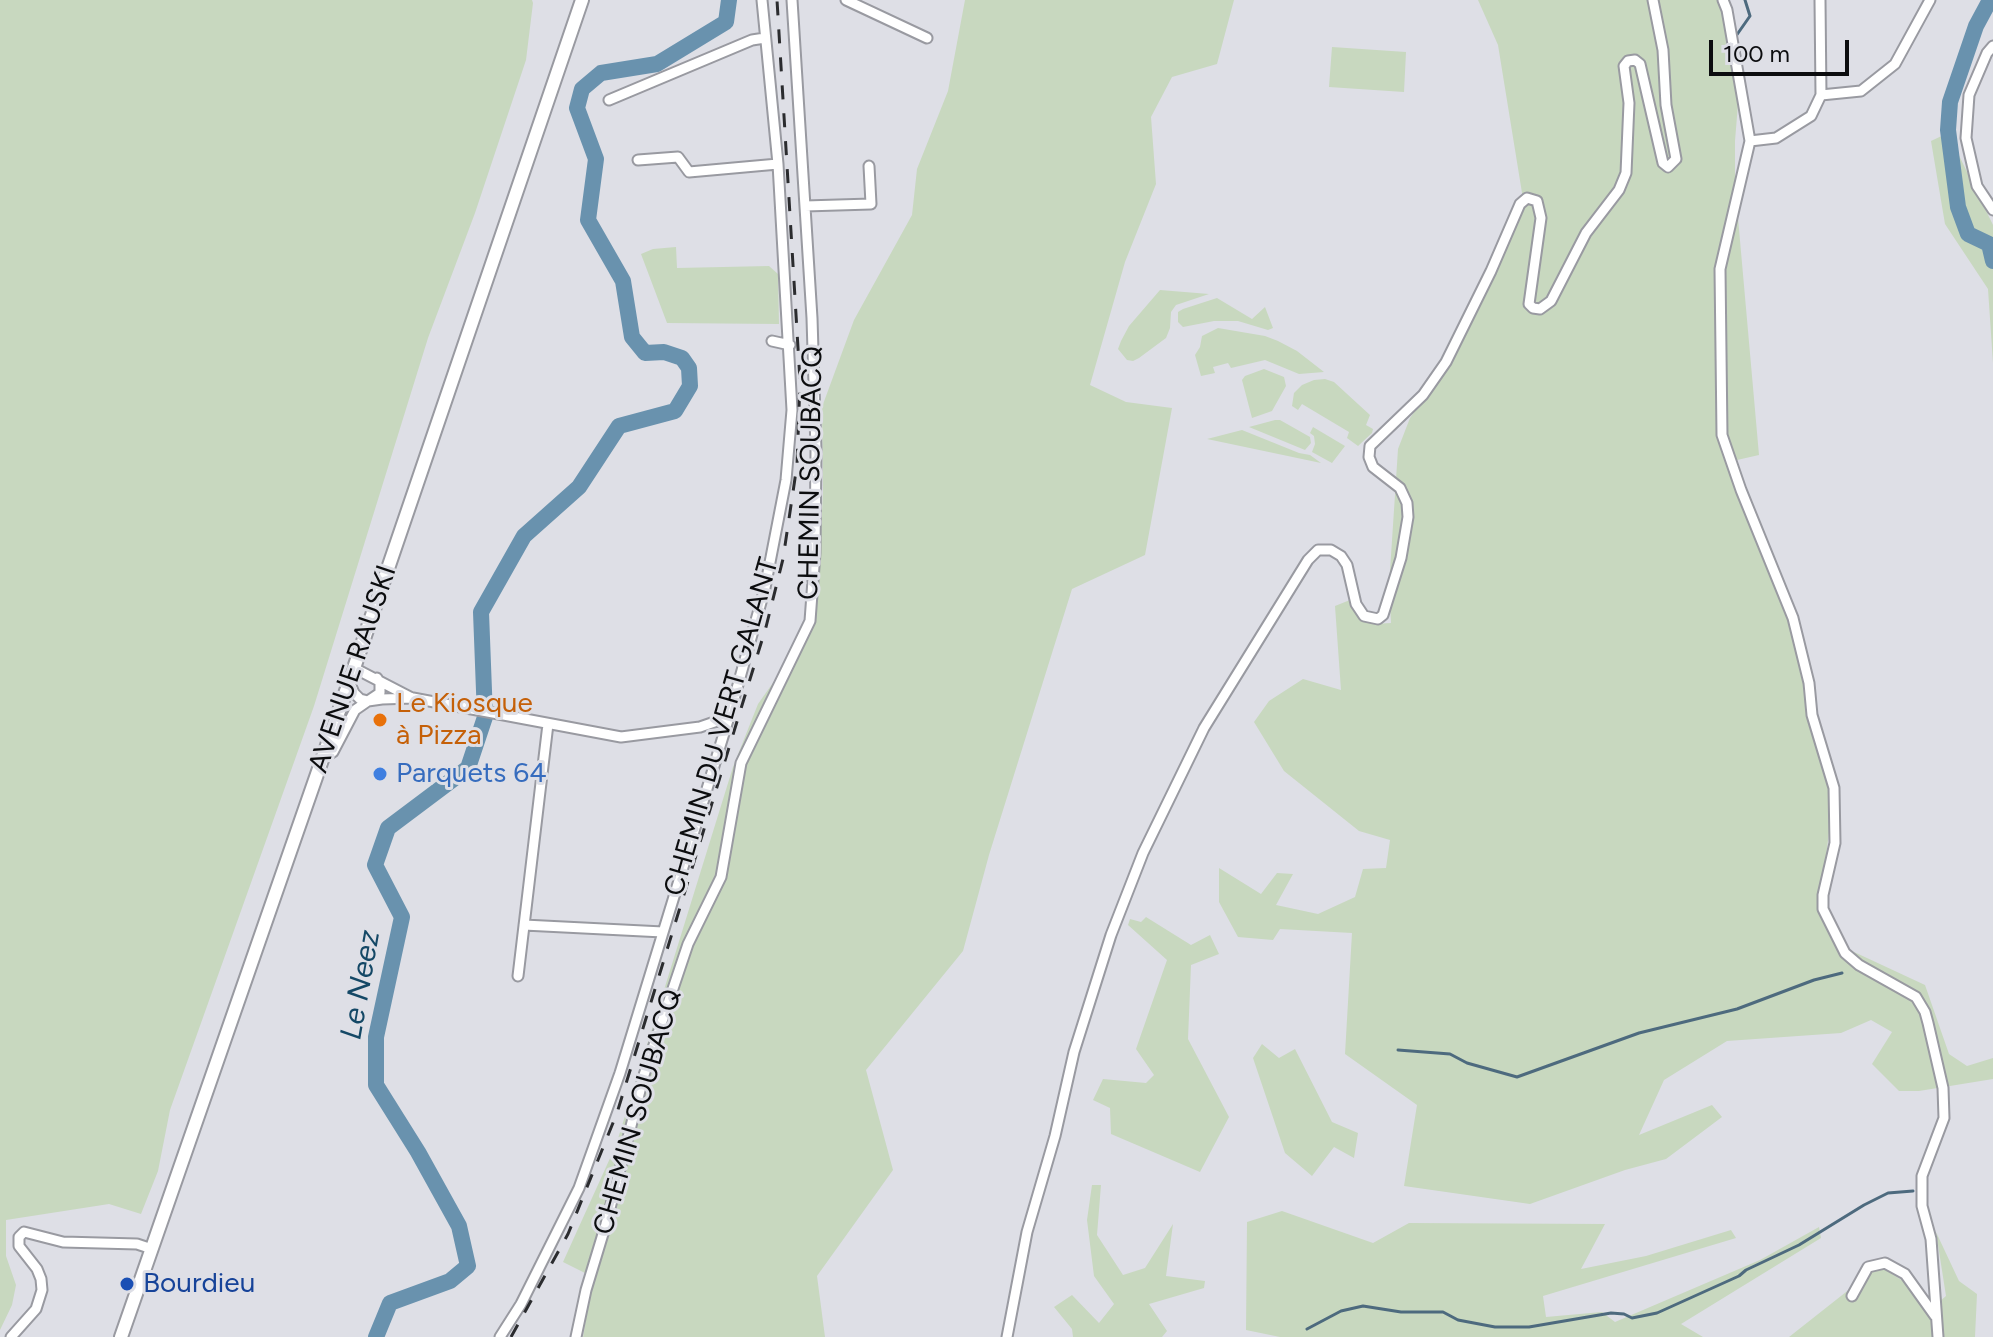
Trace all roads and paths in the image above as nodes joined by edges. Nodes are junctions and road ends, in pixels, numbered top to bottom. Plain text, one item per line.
1 (582, 0) edge
2 (762, 0) edge
3 (792, 0) edge
4 (846, 0) edge
5 (1653, 0) edge
6 (1723, 0) edge
7 (1820, 0) edge
8 (1930, 0) edge
9 (765, 38) junction
10 (927, 38) dead end
11 (1993, 46) edge
12 (1821, 95) junction
13 (609, 100) dead end
14 (1750, 141) junction
15 (638, 160) dead end
16 (778, 164) junction
17 (869, 166) dead end
18 (805, 206) junction
19 (1993, 210) edge
20 (772, 341) dead end
21 (790, 345) junction
22 (354, 668) junction
23 (377, 678) junction
24 (349, 681) junction
25 (413, 698) junction
26 (368, 701) junction
27 (729, 717) junction
28 (548, 724) junction
29 (323, 758) junction
30 (524, 925) junction
31 (663, 932) junction
32 (518, 976) dead end
33 (152, 1249) junction
34 (1852, 1296) dead end
35 (1937, 1319) junction
36 (11, 1337) edge
37 (121, 1337) edge
38 (500, 1337) edge
39 (576, 1337) edge
40 (1007, 1337) edge
41 (1938, 1337) edge

1 - 22 main road, AVENUE RAUSKI
2 - 9 street, CHEMIN DU VERT GALANT
3 - 18 street, CHEMIN SOUBACQ
4 - 10 street
5 - 40 street
6 - 14 street
7 - 12 street
8 - 12 street
9 - 13 street
9 - 16 street, CHEMIN DU VERT GALANT
11 - 19 street
12 - 14 street
14 - 35 street
15 - 16 street
16 - 21 street, CHEMIN DU VERT GALANT
17 - 18 street
18 - 39 street, CHEMIN SOUBACQ
20 - 21 street
21 - 27 street, CHEMIN DU VERT GALANT
22 - 23 street
22 - 24 main road, AVENUE RAUSKI
23 - 25 street
23 - 26 street
24 - 26 street
24 - 29 main road, AVENUE RAUSKI
25 - 26 street
25 - 28 street
26 - 29 street
27 - 28 street
27 - 31 street, CHEMIN DU VERT GALANT
28 - 30 street
29 - 33 main road, AVENUE RAUSKI
30 - 31 street
30 - 32 street
31 - 38 street, CHEMIN DU VERT GALANT
33 - 36 street
33 - 37 main road, AVENUE RAUSKI
34 - 35 street
35 - 41 street

